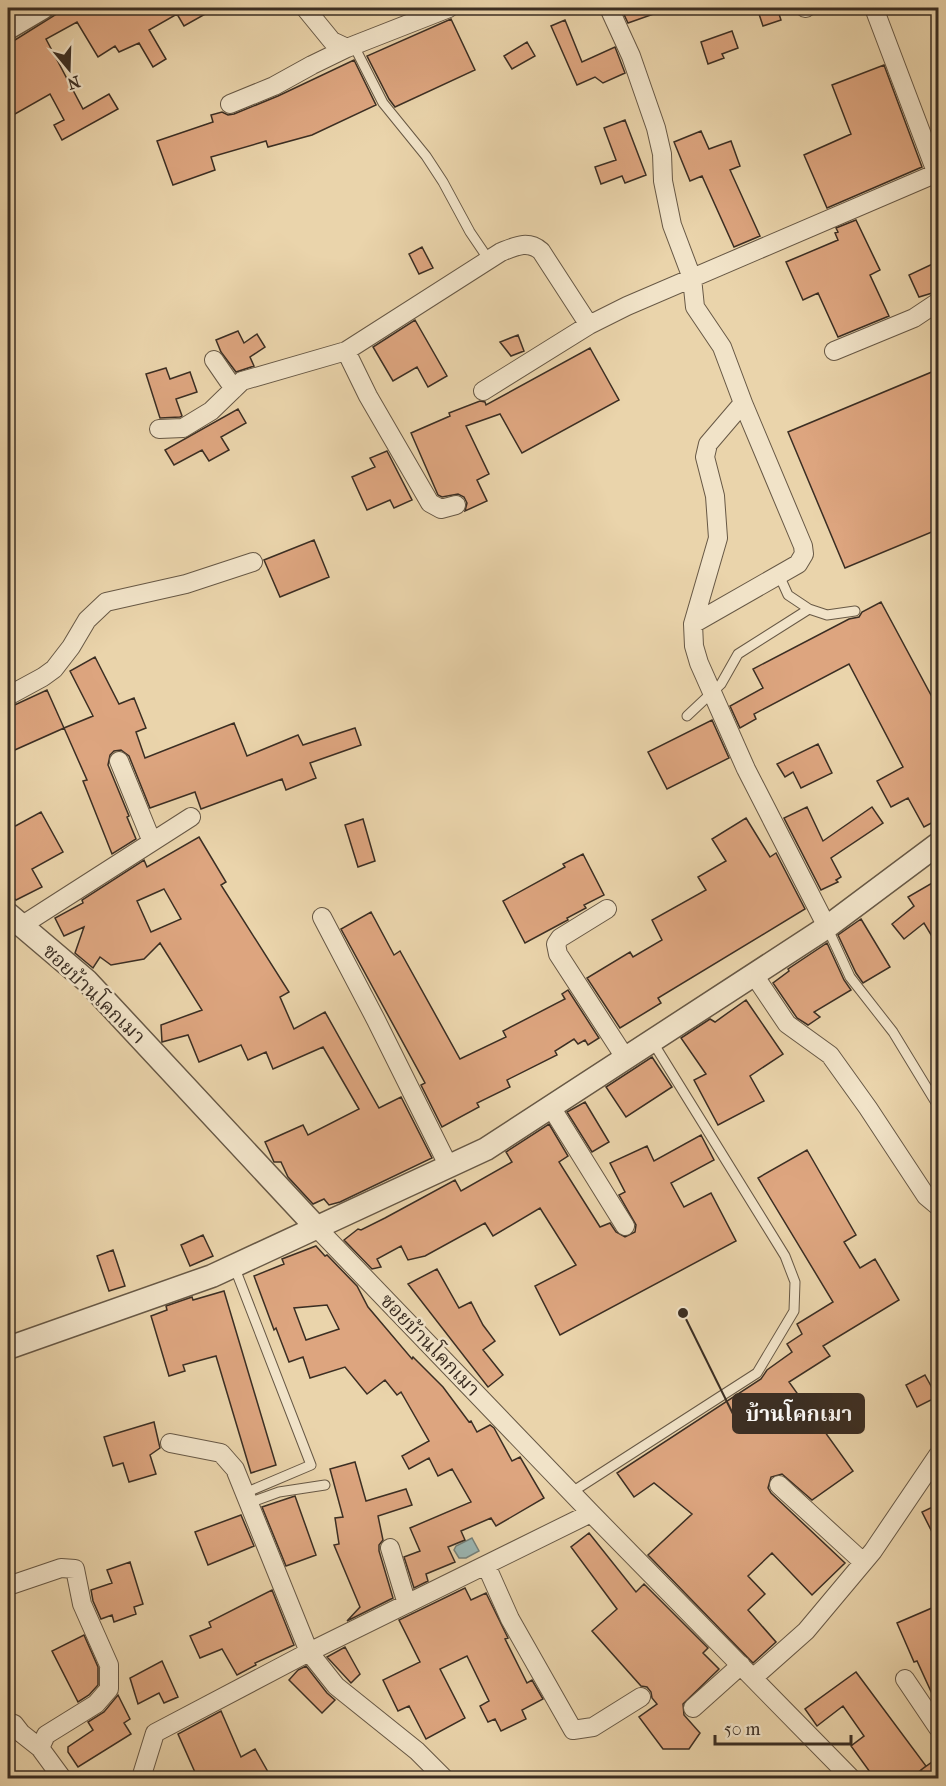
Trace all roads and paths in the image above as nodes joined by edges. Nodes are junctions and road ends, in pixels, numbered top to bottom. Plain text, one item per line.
1 (42, 8) edge
2 (305, 8) edge
3 (449, 8) edge
4 (609, 8) edge
5 (874, 8) edge
6 (8, 28) edge
7 (350, 47) junction
8 (230, 104) dead end
9 (938, 175) edge
10 (489, 260) junction
11 (692, 278) junction
12 (939, 302) edge
13 (589, 326) junction
14 (346, 351) junction
15 (834, 351) dead end
16 (214, 360) dead end
17 (234, 389) junction
18 (483, 391) dead end
19 (743, 403) junction
20 (159, 429) dead end
21 (456, 505) dead end
22 (254, 562) dead end
23 (779, 575) junction
24 (809, 609) junction
25 (855, 610) dead end
26 (693, 624) junction
27 (712, 694) junction
28 (8, 696) edge
29 (687, 716) dead end
30 (119, 761) dead end
31 (191, 817) dead end
32 (152, 842) junction
33 (939, 844) edge
34 (607, 909) dead end
35 (322, 917) dead end
36 (14, 920) edge
37 (827, 927) junction
38 (754, 975) junction
39 (652, 1041) junction
40 (626, 1059) junction
41 (939, 1106) edge
42 (552, 1107) junction
43 (449, 1167) junction
44 (939, 1206) edge
45 (625, 1226) dead end
46 (317, 1228) junction
47 (234, 1266) junction
48 (8, 1347) edge
49 (170, 1443) dead end
50 (939, 1455) edge
51 (325, 1485) dead end
52 (779, 1485) dead end
53 (572, 1492) junction
54 (247, 1498) junction
55 (591, 1513) junction
56 (390, 1548) dead end
57 (863, 1562) junction
58 (486, 1565) junction
59 (8, 1586) edge
60 (407, 1604) junction
61 (309, 1652) junction
62 (747, 1671) junction
63 (905, 1679) dead end
64 (641, 1696) dead end
65 (693, 1708) dead end
66 (8, 1722) edge
67 (939, 1728) edge
68 (40, 1748) junction
69 (147, 1774) edge
70 (62, 1779) edge
71 (444, 1779) edge
72 (851, 1779) edge

1 - 6 street
2 - 7 street
3 - 7 street
4 - 11 street
5 - 9 street
7 - 8 street
7 - 10 lane
9 - 11 street
10 - 13 street
10 - 14 street
11 - 13 street
11 - 19 street
12 - 15 street
13 - 18 street
14 - 17 street
14 - 21 street
16 - 17 street
17 - 20 street
19 - 23 street
19 - 26 street
22 - 28 street
23 - 24 lane
23 - 26 street
24 - 25 lane
24 - 27 lane
26 - 27 street
27 - 29 lane
27 - 37 street
30 - 32 street
31 - 32 street
32 - 36 street
33 - 37 street
34 - 40 street
35 - 43 street
36 - 46 street, ซอยบ้านโคกเมา
37 - 38 street
37 - 41 lane
38 - 39 street
38 - 44 street
39 - 40 street
39 - 53 lane
40 - 42 street
42 - 43 street
42 - 45 street
43 - 46 street
46 - 47 street
46 - 53 street, ซอยบ้านโคกเมา
47 - 48 street
47 - 54 lane
49 - 54 street
50 - 57 street
51 - 54 lane
52 - 57 street
53 - 55 street, ซอยบ้านโคกเมา
54 - 61 street
55 - 58 street
55 - 62 street, ซอยบ้านโคกเมา
56 - 60 street
57 - 62 street
58 - 60 street
58 - 64 street
59 - 68 street
60 - 61 street
61 - 69 street
61 - 71 street
62 - 65 street
62 - 72 street, ซอยบ้านโคกเมา
63 - 67 street
66 - 68 street
68 - 70 street

